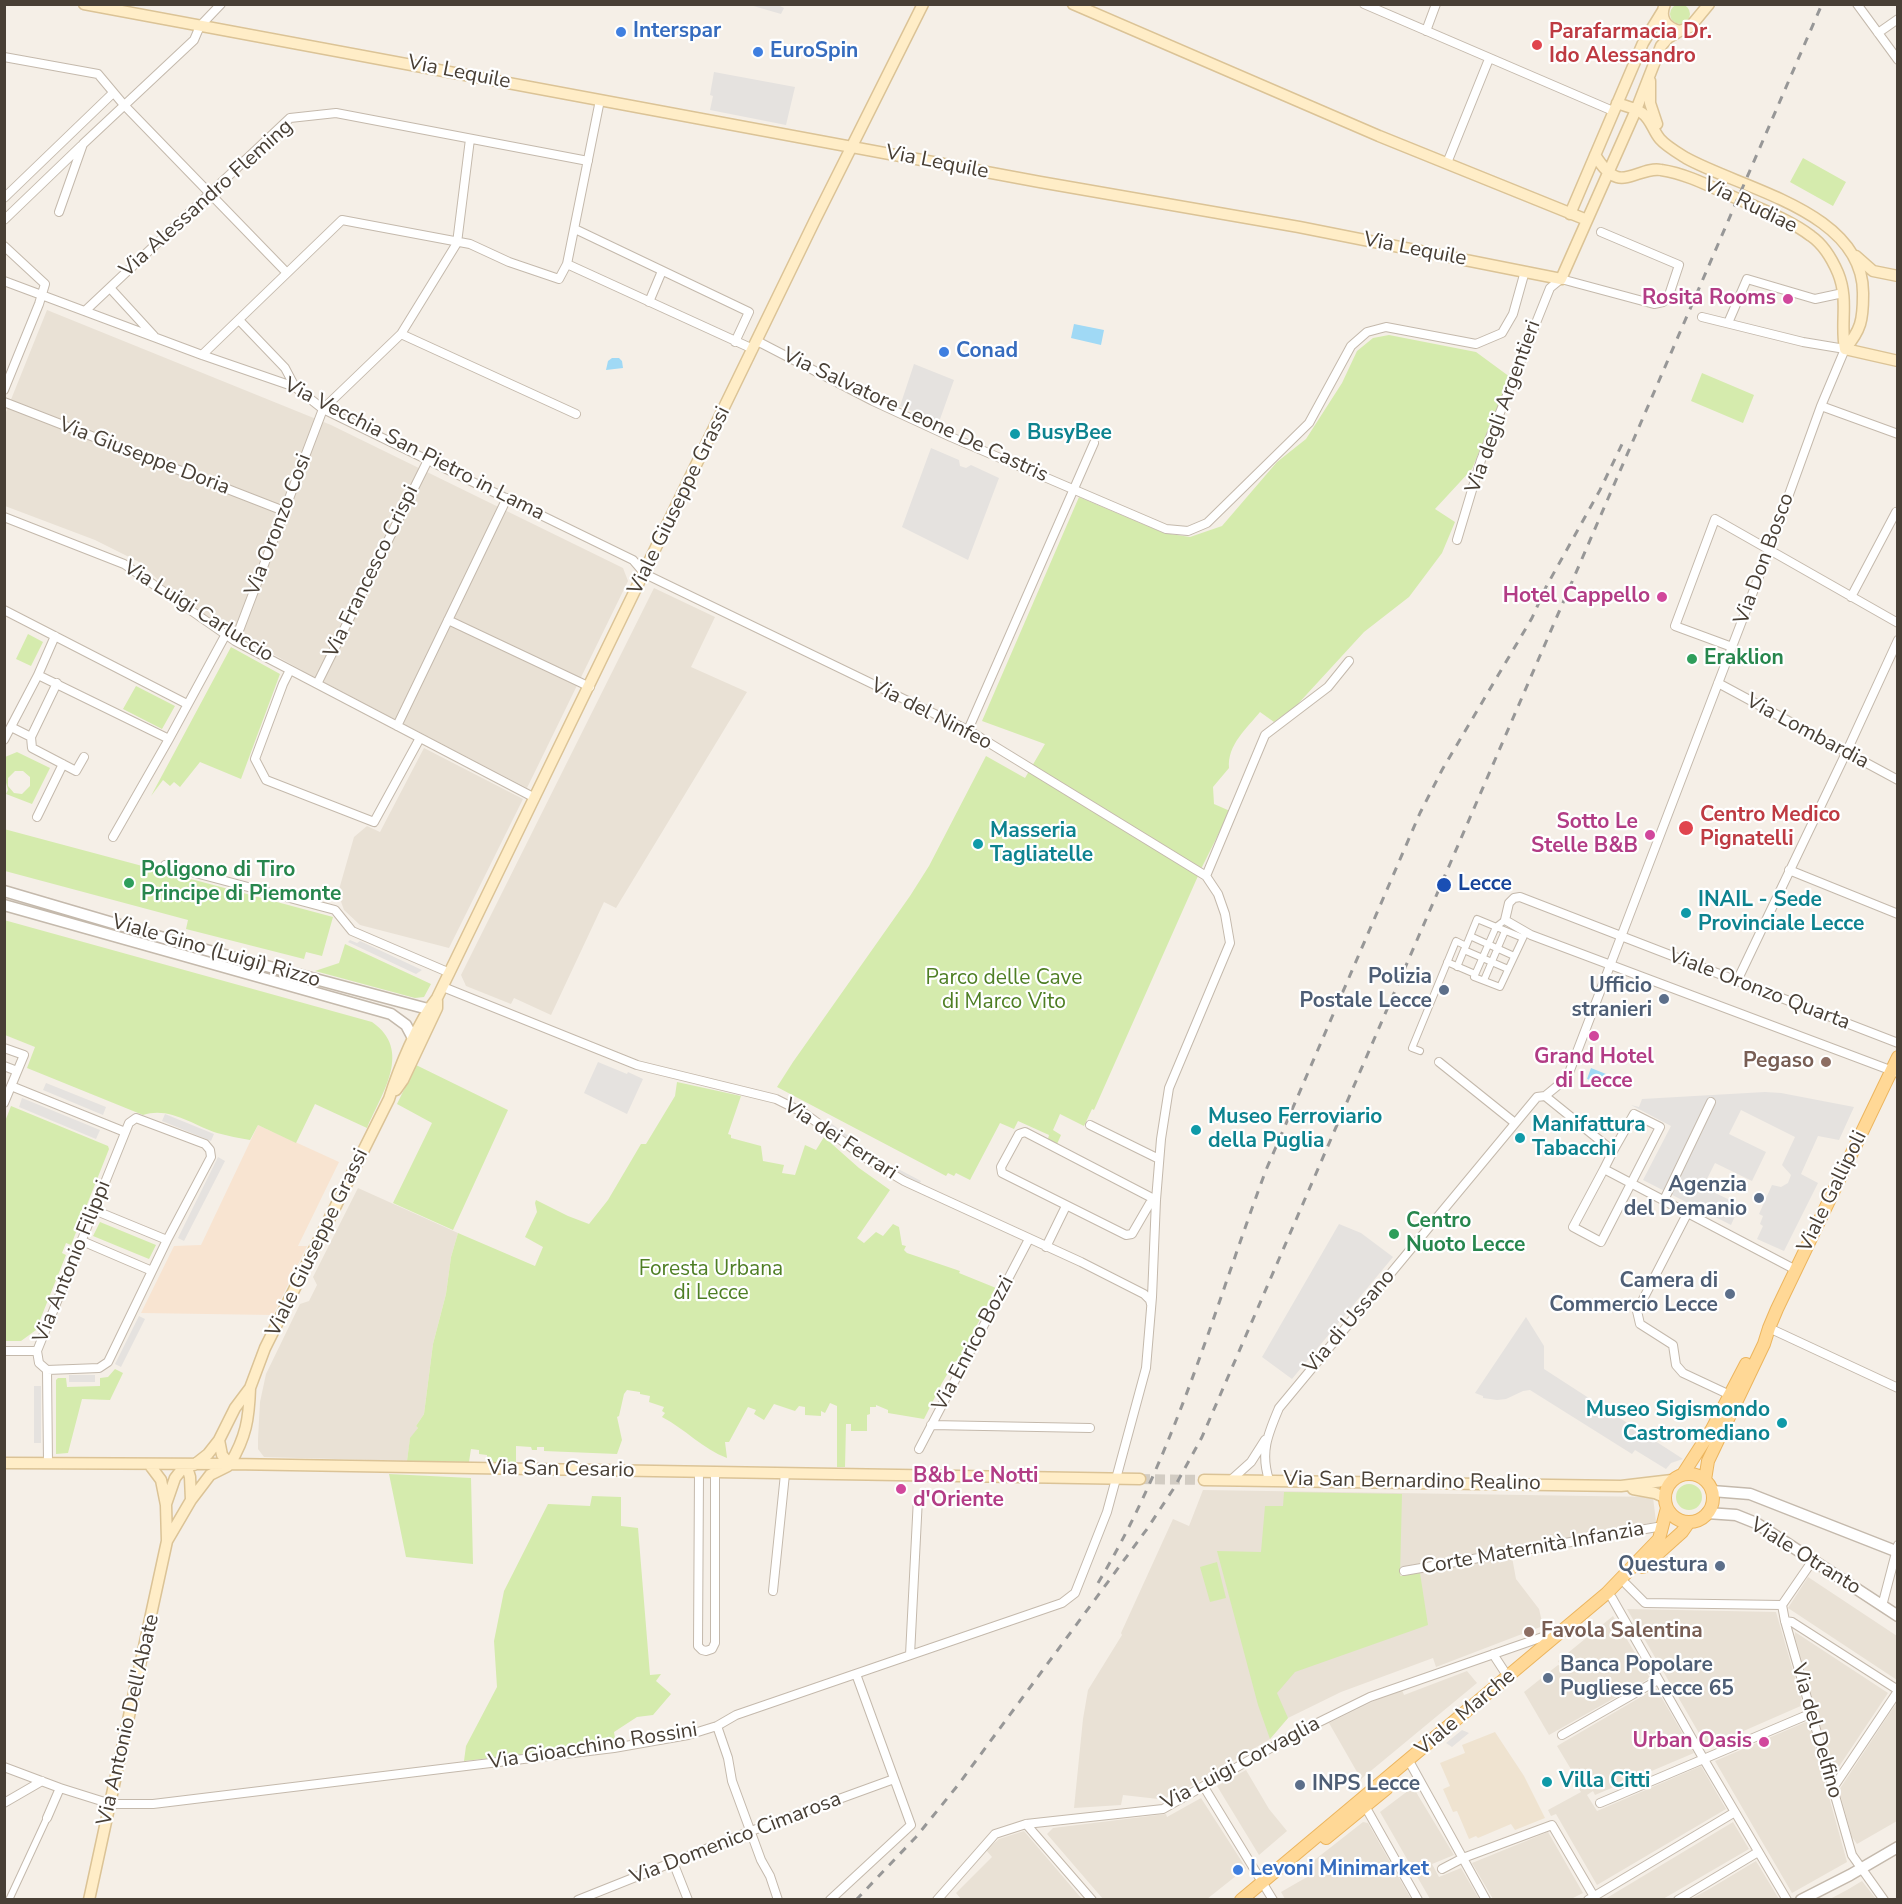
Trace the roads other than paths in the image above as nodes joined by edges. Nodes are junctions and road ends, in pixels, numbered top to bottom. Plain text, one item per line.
1 (84, 4) edge
2 (221, 4) edge
3 (923, 4) edge
4 (1073, 4) edge
5 (1364, 4) edge
6 (1436, 4) edge
7 (1694, 4) edge
8 (1709, 4) edge
9 (1857, 4) edge
10 (1663, 7) edge
11 (1696, 18) junction
12 (1898, 19) edge
13 (200, 26) junction
14 (1426, 31) junction
15 (1680, 31) junction
16 (1878, 33) junction
17 (5, 58) edge
18 (1490, 59) junction
19 (1898, 60) edge
20 (1652, 68) junction
21 (113, 93) junction
22 (600, 99) junction
23 (124, 105) junction
24 (1615, 107) junction
25 (1636, 110) junction
26 (470, 139) junction
27 (83, 144) junction
28 (1668, 145) junction
29 (852, 147) junction
30 (1595, 155) junction
31 (588, 161) junction
32 (1447, 163) junction
33 (1609, 172) junction
34 (210, 193) junction
35 (4, 198) edge
36 (59, 212) dead end
37 (1570, 214) junction
38 (4, 220) edge
39 (1587, 220) junction
40 (575, 229) junction
41 (1601, 232) dead end
42 (457, 243) junction
43 (4, 246) edge
44 (1850, 249) junction
45 (567, 264) junction
46 (662, 271) junction
47 (1525, 271) junction
48 (287, 273) junction
49 (1898, 276) edge
50 (1561, 279) junction
51 (4, 281) edge
52 (110, 288) junction
53 (1843, 293) junction
54 (42, 295) junction
55 (649, 302) junction
56 (85, 311) junction
57 (1702, 316) dead end
58 (239, 320) junction
59 (1728, 323) junction
60 (401, 334) junction
61 (157, 338) junction
62 (735, 342) junction
63 (755, 345) junction
64 (1845, 350) junction
65 (202, 355) junction
66 (1898, 361) edge
67 (295, 387) junction
68 (4, 390) edge
69 (4, 402) edge
70 (1821, 406) junction
71 (323, 409) junction
72 (576, 414) dead end
73 (1898, 434) edge
74 (1094, 443) dead end
75 (428, 460) junction
76 (1074, 489) junction
77 (507, 498) junction
78 (284, 511) junction
79 (1896, 512) dead end
80 (4, 517) edge
81 (1457, 540) dead end
82 (1768, 551) junction
83 (645, 574) junction
84 (1851, 597) junction
85 (4, 610) edge
86 (448, 620) junction
87 (1898, 623) edge
88 (226, 634) junction
89 (55, 636) junction
90 (1898, 640) edge
91 (235, 641) junction
92 (1732, 647) junction
93 (1349, 660) dead end
94 (290, 670) junction
95 (38, 675) junction
96 (57, 683) junction
97 (317, 684) junction
98 (1718, 684) junction
99 (590, 687) junction
100 (187, 704) junction
101 (397, 726) junction
102 (11, 727) junction
103 (968, 730) junction
104 (31, 736) junction
105 (420, 738) junction
106 (170, 739) junction
107 (4, 740) edge
108 (1846, 753) junction
109 (84, 757) dead end
110 (63, 764) junction
111 (1898, 780) edge
112 (535, 798) junction
113 (37, 817) dead end
114 (113, 837) dead end
115 (165, 865) dead end
116 (1789, 870) junction
117 (1206, 876) junction
118 (4, 891) edge
119 (4, 905) edge
120 (1898, 914) edge
121 (1505, 920) junction
122 (1497, 927) junction
123 (1505, 931) junction
124 (1526, 935) junction
125 (1470, 936) junction
126 (1621, 937) junction
127 (1489, 944) junction
128 (1465, 948) junction
129 (1497, 948) junction
130 (1514, 956) junction
131 (1482, 958) junction
132 (1447, 962) junction
133 (1492, 962) junction
134 (1610, 966) junction
135 (1458, 967) junction
136 (1508, 969) junction
137 (450, 973) junction
138 (1475, 974) junction
139 (1484, 980) junction
140 (1737, 981) junction
141 (443, 987) junction
142 (438, 998) junction
143 (428, 1010) junction
144 (414, 1040) junction
145 (1898, 1043) edge
146 (4, 1048) edge
147 (1420, 1051) dead end
148 (1898, 1057) edge
149 (1438, 1062) dead end
150 (4, 1066) edge
151 (17, 1071) junction
152 (1894, 1072) edge
153 (12, 1086) junction
154 (1545, 1096) junction
155 (389, 1099) junction
156 (1711, 1102) dead end
157 (4, 1103) edge
158 (1515, 1123) junction
159 (1090, 1125) dead end
160 (125, 1132) junction
161 (1613, 1151) junction
162 (1159, 1159) junction
163 (1604, 1169) junction
164 (1632, 1184) junction
165 (1156, 1200) junction
166 (1664, 1200) junction
167 (1066, 1206) junction
168 (94, 1210) junction
169 (1688, 1212) junction
170 (1029, 1239) junction
171 (167, 1240) junction
172 (82, 1241) junction
173 (1046, 1247) junction
174 (1796, 1270) junction
175 (152, 1271) junction
176 (1151, 1307) junction
177 (1769, 1328) junction
178 (4, 1351) edge
179 (37, 1351) junction
180 (46, 1370) junction
181 (250, 1388) junction
182 (1898, 1388) edge
183 (1730, 1395) junction
184 (931, 1425) junction
185 (1090, 1428) dead end
186 (1266, 1438) junction
187 (219, 1440) junction
188 (919, 1449) dead end
189 (4, 1463) edge
190 (48, 1463) junction
191 (149, 1464) junction
192 (230, 1464) junction
193 (190, 1465) junction
194 (699, 1473) junction
195 (715, 1473) junction
196 (785, 1474) junction
197 (1683, 1474) junction
198 (1117, 1479) junction
199 (1140, 1479) tunnel mouth
200 (1203, 1480) tunnel mouth
201 (1231, 1480) junction
202 (1269, 1480) junction
203 (1672, 1480) junction
204 (1621, 1486) junction
205 (1709, 1486) junction
206 (918, 1498) dead end
207 (191, 1500) junction
208 (1665, 1503) junction
209 (166, 1505) junction
210 (1707, 1514) junction
211 (1689, 1522) junction
212 (1663, 1528) junction
213 (167, 1541) junction
214 (1897, 1550) edge
215 (1813, 1560) junction
216 (1404, 1571) dead end
217 (1626, 1584) junction
218 (773, 1591) dead end
219 (1612, 1598) junction
220 (1782, 1605) junction
221 (1882, 1606) junction
222 (1898, 1616) edge
223 (1785, 1621) junction
224 (1563, 1630) junction
225 (1493, 1654) junction
226 (910, 1655) junction
227 (856, 1674) junction
228 (1508, 1677) junction
229 (1658, 1680) junction
230 (1898, 1690) edge
231 (1812, 1713) junction
232 (717, 1726) junction
233 (1562, 1735) dead end
234 (1703, 1758) junction
235 (1410, 1763) junction
236 (4, 1767) edge
237 (894, 1779) junction
238 (42, 1781) junction
239 (1203, 1786) junction
240 (60, 1788) junction
241 (1833, 1788) junction
242 (4, 1803) edge
243 (1600, 1803) dead end
244 (111, 1804) junction
245 (1365, 1806) junction
246 (1735, 1812) junction
247 (47, 1818) joint
248 (1026, 1824) junction
249 (751, 1831) junction
250 (1898, 1847) edge
251 (1758, 1852) junction
252 (1463, 1858) junction
253 (673, 1862) junction
254 (1862, 1868) junction
255 (1442, 1869) dead end
256 (1265, 1884) junction
257 (942, 1898) edge
258 (1592, 1898) edge
259 (1808, 1898) edge
260 (9, 1899) edge
261 (89, 1899) edge
262 (578, 1899) edge
263 (688, 1899) edge
264 (778, 1899) edge
265 (830, 1899) edge
266 (1092, 1899) edge
267 (1241, 1899) edge
268 (1251, 1899) edge
269 (1273, 1899) edge
270 (1418, 1899) edge
271 (1486, 1899) edge
272 (1678, 1899) edge
273 (1787, 1899) edge
274 (1884, 1899) edge

1 - 13 main road, Via Lequile
2 - 13 street
3 - 29 main road, Viale Giuseppe Grassi
4 - 32 main road
5 - 14 street
6 - 14 street
7 - 11 main road
8 - 11 main road
9 - 16 street
10 - 15 main road
10 - 24 main road
11 - 15 main road
12 - 16 street
13 - 22 main road, Via Lequile
13 - 23 street
14 - 18 street
15 - 20 main road
16 - 19 street
17 - 21 street
18 - 24 street
18 - 32 street
20 - 25 main road
20 - 28 main road
21 - 23 street
21 - 35 street
22 - 29 main road, Via Lequile
22 - 31 street
23 - 27 street
23 - 34 street
24 - 25 main road
24 - 30 main road
25 - 28 main road, Via Rudiae
25 - 33 main road
26 - 31 street, Via Alessandro Fleming
26 - 34 street, Via Alessandro Fleming
26 - 42 street
27 - 36 street
27 - 38 street
28 - 44 main road, Via Rudiae
29 - 47 main road, Via Lequile
29 - 63 main road, Viale Giuseppe Grassi
30 - 33 main road
30 - 37 main road
31 - 40 street
32 - 37 main road
33 - 39 main road
33 - 53 main road, Via Rudiae
34 - 48 street
34 - 52 street, Via Alessandro Fleming
37 - 39 main road
39 - 50 main road
40 - 45 street
40 - 46 street
41 - 50 street, Via Lequile
42 - 45 street
42 - 48 street
42 - 60 street
43 - 54 street
44 - 49 main road
44 - 64 main road, Via Rudiae
45 - 55 street, Via Salvatore Leone De Castris
46 - 55 street
46 - 62 street
47 - 50 main road, Via Lequile
47 - 76 street, Via Salvatore Leone De Castris
48 - 58 street
50 - 81 street, Via degli Argentieri
51 - 54 street, Via Vecchia San Pietro in Lama
52 - 56 street, Via Alessandro Fleming
52 - 61 street
53 - 59 street
53 - 64 main road, Via Rudiae
54 - 56 street, Via Vecchia San Pietro in Lama
54 - 68 street
55 - 62 street, Via Salvatore Leone De Castris
56 - 61 street, Via Vecchia San Pietro in Lama
57 - 59 street
58 - 65 street
58 - 67 street
59 - 64 street
60 - 71 street
60 - 72 street
61 - 65 street, Via Vecchia San Pietro in Lama
62 - 63 street, Via Salvatore Leone De Castris
63 - 76 street, Via Salvatore Leone De Castris
63 - 83 main road, Viale Giuseppe Grassi
64 - 66 main road
64 - 70 street, Via Don Bosco
65 - 67 street, Via Vecchia San Pietro in Lama
67 - 71 street, Via Vecchia San Pietro in Lama
69 - 78 street, Via Giuseppe Doria
70 - 73 street
70 - 82 street, Via Don Bosco
71 - 75 street, Via Vecchia San Pietro in Lama
71 - 78 street, Via Oronzo Cosi
74 - 76 street
75 - 77 street, Via Vecchia San Pietro in Lama
75 - 97 street, Via Francesco Crispi
76 - 103 street
77 - 83 street, Via Vecchia San Pietro in Lama
77 - 86 street
78 - 91 street, Via Oronzo Cosi
79 - 84 street
80 - 88 street, Via Luigi Carluccio
82 - 84 street
82 - 92 street, Via Don Bosco
82 - 92 street
83 - 99 main road, Viale Giuseppe Grassi
83 - 103 street, Via del Ninfeo
84 - 87 street
85 - 89 street
86 - 99 street
86 - 101 street
88 - 91 street, Via Luigi Carluccio
88 - 100 street
89 - 95 street
89 - 100 street
90 - 108 street
91 - 94 street, Via Luigi Carluccio
92 - 98 street, Via Don Bosco
93 - 117 street
94 - 97 street, Via Luigi Carluccio
94 - 105 street, Via Luigi Carluccio
95 - 96 street
95 - 102 street
96 - 104 street
96 - 106 street
97 - 101 street, Via Luigi Carluccio
98 - 108 street, Via Lombardia
98 - 126 street, Via Don Bosco
99 - 112 main road, Viale Giuseppe Grassi
100 - 106 street
101 - 105 street, Via Luigi Carluccio
102 - 104 street
102 - 107 street
103 - 117 street, Via del Ninfeo
104 - 110 street
105 - 112 street, Via Luigi Carluccio
106 - 114 street
108 - 111 street, Via Lombardia
108 - 116 street
109 - 110 street
110 - 113 street
112 - 137 main road, Viale Giuseppe Grassi
115 - 137 street
116 - 120 street
116 - 140 street
117 - 162 street, Via Gioacchino Rossini
118 - 143 street, Viale Gino (Luigi) Rizzo
119 - 144 street, Viale Gino (Luigi) Rizzo
121 - 122 street
121 - 124 street, Viale Oronzo Quarta
121 - 126 street, Viale Oronzo Quarta
122 - 123 street
122 - 125 street
122 - 127 street
123 - 124 street
123 - 129 street
124 - 130 street
124 - 134 street, Viale Oronzo Quarta
125 - 127 street
125 - 128 street
126 - 134 street
126 - 140 street, Viale Oronzo Quarta
127 - 129 street
127 - 131 street
128 - 131 street
128 - 132 street
128 - 135 street
129 - 130 street
129 - 133 street
130 - 136 street
131 - 133 street
131 - 138 street
132 - 135 street
132 - 147 street
133 - 136 street
133 - 139 street
134 - 152 street, Viale Oronzo Quarta
134 - 154 street, Via di Ussano
135 - 138 street
136 - 139 street
137 - 141 main road, Viale Giuseppe Grassi
138 - 139 street
140 - 145 street, Viale Oronzo Quarta
141 - 142 main road, Viale Giuseppe Grassi
141 - 170 street, Via dei Ferrari
142 - 143 main road, Viale Giuseppe Grassi
142 - 155 main road, Viale Giuseppe Grassi
143 - 144 main road, Viale Giuseppe Grassi
144 - 155 main road, Viale Giuseppe Grassi
146 - 151 street
148 - 152 main road, Viale Gallipoli
149 - 158 street
150 - 151 street
151 - 153 street
152 - 174 main road, Viale Gallipoli
153 - 157 street
153 - 160 street
154 - 158 street, Via di Ussano
154 - 161 street
155 - 181 main road, Viale Giuseppe Grassi
156 - 166 street
158 - 186 street, Via di Ussano
159 - 162 street
160 - 168 street, Via Antonio Filippi
160 - 171 street
161 - 163 street
161 - 164 street
162 - 165 street, Via Gioacchino Rossini
163 - 164 street
163 - 164 street
164 - 166 street
165 - 167 street
165 - 167 street
165 - 176 street, Via Gioacchino Rossini
166 - 169 street
167 - 173 street
168 - 171 street
168 - 172 street, Via Antonio Filippi
169 - 174 street
169 - 183 street
170 - 173 street, Via dei Ferrari
170 - 184 street, Via Enrico Bozzi
171 - 175 street
172 - 175 street
172 - 179 street, Via Antonio Filippi
173 - 176 street, Via dei Ferrari
174 - 177 main road, Viale Gallipoli
175 - 180 street
176 - 198 street, Via Gioacchino Rossini
177 - 182 street
177 - 183 main road, Viale Gallipoli
177 - 205 main road, Viale Gallipoli
178 - 179 street
179 - 180 street, Via Antonio Filippi
180 - 190 street, Via Antonio Filippi
181 - 187 main road, Viale Giuseppe Grassi
181 - 192 main road, Viale Giuseppe Grassi
183 - 197 main road, Viale Gallipoli
184 - 185 street
184 - 188 street, Via Enrico Bozzi
186 - 201 street
186 - 202 street, Via di Ussano
187 - 192 main road
187 - 193 main road, Viale Giuseppe Grassi
189 - 190 main road, Via San Cesario
190 - 191 main road, Via San Cesario
191 - 193 main road, Via San Cesario
191 - 209 main road, Via Antonio Dell'Abate
192 - 193 main road, Via San Cesario
192 - 194 main road, Via San Cesario
192 - 207 main road, Via Antonio Dell'Abate
193 - 207 main road
193 - 209 main road, Via Antonio Dell'Abate
194 - 195 main road, Via San Cesario
194 - 195 street
195 - 196 main road, Via San Cesario
196 - 198 main road, Via San Cesario
196 - 218 street
197 - 203 main road
197 - 205 main road
198 - 199 main road
198 - 226 street, Via Gioacchino Rossini
200 - 201 main road, Via San Bernardino Realino
201 - 202 main road, Via San Bernardino Realino
202 - 204 main road, Via San Bernardino Realino
203 - 204 main road, Via San Bernardino Realino
203 - 208 main road
204 - 208 main road, Via San Bernardino Realino
205 - 210 main road
205 - 214 street
206 - 226 street
207 - 213 main road, Via Antonio Dell'Abate
208 - 211 main road
208 - 212 main road, Viale Marche
209 - 213 main road, Via Antonio Dell'Abate
210 - 211 main road
210 - 215 street, Viale Otranto
211 - 217 main road, Viale Marche
212 - 216 street, Corte Maternità Infanzia
212 - 224 main road, Viale Marche
213 - 244 main road, Via Antonio Dell'Abate
214 - 221 street
215 - 220 street
215 - 221 street, Viale Otranto
217 - 219 main road, Viale Marche
217 - 220 street
219 - 229 street
219 - 235 main road, Viale Marche
220 - 223 street, Via del Delfino
221 - 222 street, Viale Otranto
223 - 230 street
223 - 231 street, Via del Delfino
224 - 225 street, Via Luigi Corvaglia
224 - 228 main road, Viale Marche
225 - 228 street
225 - 239 street, Via Luigi Corvaglia
226 - 227 street, Via Gioacchino Rossini
227 - 232 street, Via Gioacchino Rossini
227 - 237 street
228 - 235 main road, Viale Marche
229 - 233 street
229 - 234 street
230 - 241 street
231 - 234 street
231 - 241 street, Via del Delfino
232 - 244 street, Via Gioacchino Rossini
232 - 249 street
234 - 243 street
234 - 246 street
235 - 245 main road, Viale Marche
235 - 252 street
235 - 256 main road, Viale Marche
236 - 238 street, Via Gioacchino Rossini
237 - 249 street, Via Domenico Cimarosa
237 - 265 street
238 - 240 street, Via Gioacchino Rossini
238 - 242 street
239 - 248 street, Via Luigi Corvaglia
239 - 256 street
240 - 244 street, Via Gioacchino Rossini
240 - 247 street
241 - 254 street, Via del Delfino
244 - 261 main road, Via Antonio Dell'Abate
245 - 256 main road, Viale Marche
245 - 270 street
246 - 251 street
246 - 258 street
247 - 260 street
248 - 257 street, Via Luigi Corvaglia
248 - 266 street
249 - 253 street, Via Domenico Cimarosa
249 - 264 street
250 - 254 street
251 - 272 street
251 - 273 street
252 - 255 street
252 - 258 street
252 - 271 street
253 - 262 street, Via Domenico Cimarosa
253 - 263 street
254 - 259 street
254 - 274 street, Via del Delfino
256 - 267 main road, Viale Marche
256 - 268 main road, Viale Marche
256 - 269 street

